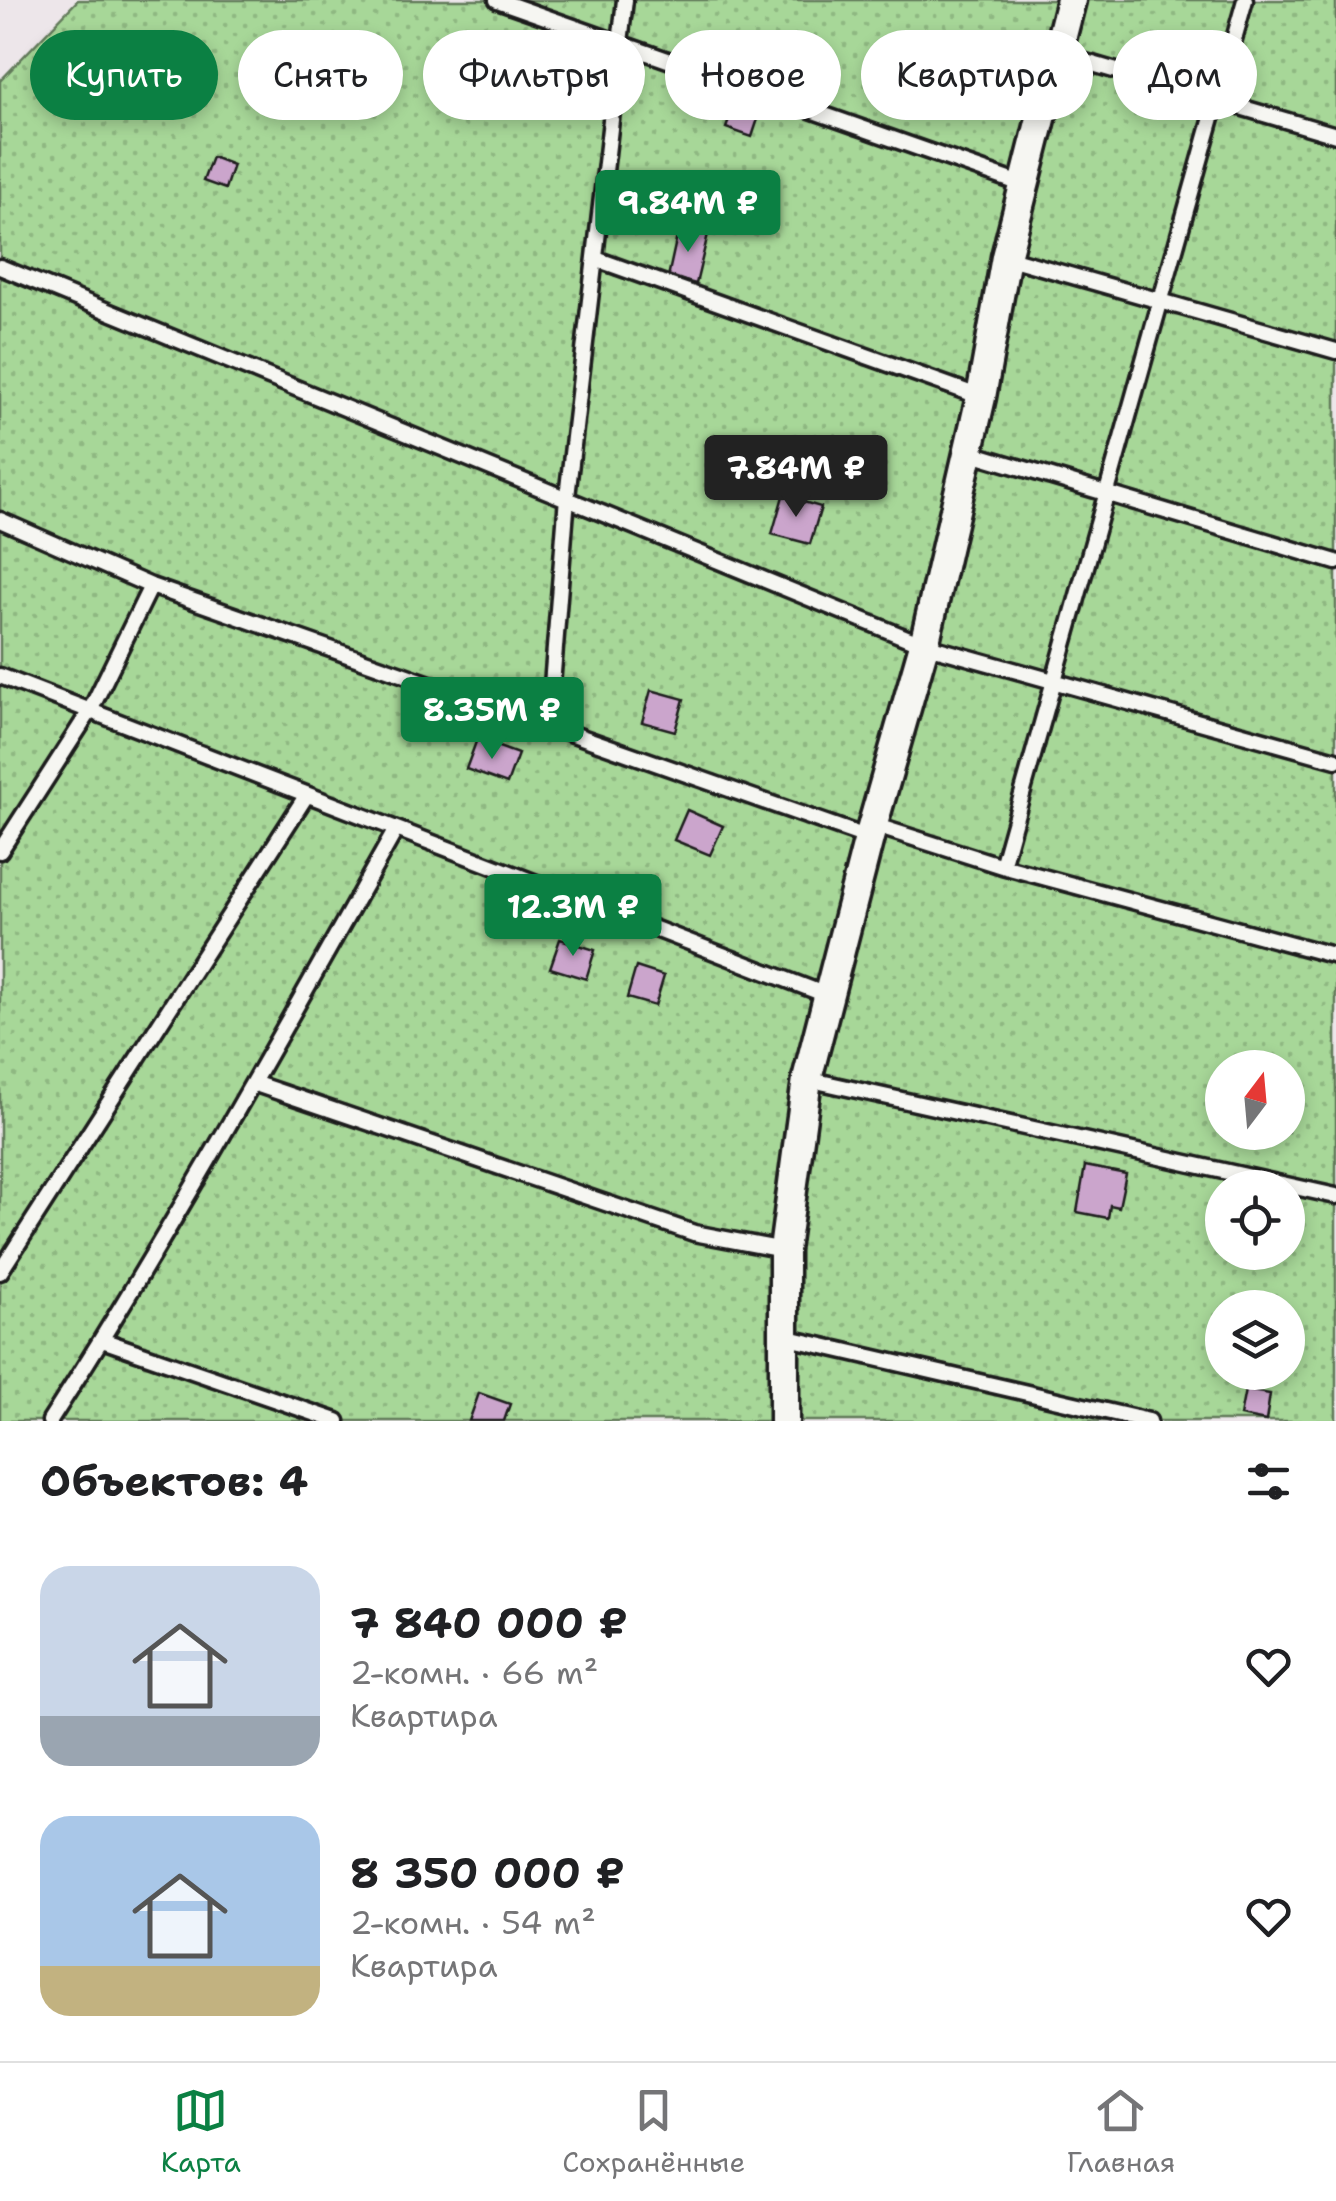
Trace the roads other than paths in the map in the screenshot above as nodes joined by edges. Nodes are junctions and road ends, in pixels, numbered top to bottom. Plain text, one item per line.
1 (497, 0) edge
2 (626, 0) edge
3 (1070, 0) edge
4 (1245, 0) edge
5 (585, 30) edge
6 (622, 30) edge
7 (1062, 30) edge
8 (1237, 30) edge
9 (645, 51) edge
10 (1257, 112) edge
11 (611, 120) edge
12 (1039, 120) edge
13 (1211, 120) edge
14 (1336, 136) edge
15 (1024, 185) junction
16 (1006, 256) junction
17 (596, 259) junction
18 (0, 267) edge
19 (1160, 301) junction
20 (1336, 351) edge
21 (980, 397) junction
22 (967, 452) junction
23 (1106, 493) junction
24 (567, 497) junction
25 (0, 520) edge
26 (1336, 562) edge
27 (152, 586) junction
28 (924, 646) junction
29 (0, 676) edge
30 (1054, 682) junction
31 (90, 711) junction
32 (549, 723) junction
33 (1336, 760) edge
34 (306, 796) junction
35 (395, 831) junction
36 (871, 831) junction
37 (0, 852) edge
38 (1002, 866) junction
39 (1336, 956) edge
40 (828, 996) junction
41 (808, 1079) junction
42 (253, 1083) junction
43 (1336, 1196) edge
44 (784, 1250) junction
45 (0, 1272) edge
46 (784, 1337) junction
47 (102, 1340) junction
48 (50, 1421) edge
49 (337, 1421) edge
50 (784, 1421) edge
51 (1149, 1421) edge

1 - 5 lane
2 - 6 lane
3 - 7 street
4 - 8 lane
9 - 15 lane
10 - 14 lane
11 - 17 lane
12 - 15 street
13 - 19 lane
15 - 16 street
16 - 19 lane
16 - 21 street
17 - 21 lane
17 - 24 lane
18 - 24 lane
19 - 20 lane
19 - 23 lane
21 - 22 street
22 - 23 lane
22 - 28 street
23 - 26 lane
23 - 30 lane
24 - 28 lane
24 - 32 lane
25 - 27 lane
27 - 31 lane
27 - 32 lane
28 - 30 lane
28 - 36 street
29 - 31 lane
30 - 33 lane
30 - 38 lane
31 - 34 lane
31 - 37 lane
32 - 36 lane
34 - 35 lane
34 - 45 lane
35 - 40 lane
35 - 42 lane
36 - 38 lane
36 - 40 street
38 - 39 lane
40 - 41 street
41 - 43 lane
41 - 44 street
42 - 44 lane
42 - 47 lane
44 - 46 street
46 - 50 street
46 - 51 lane
47 - 48 lane
47 - 49 lane

